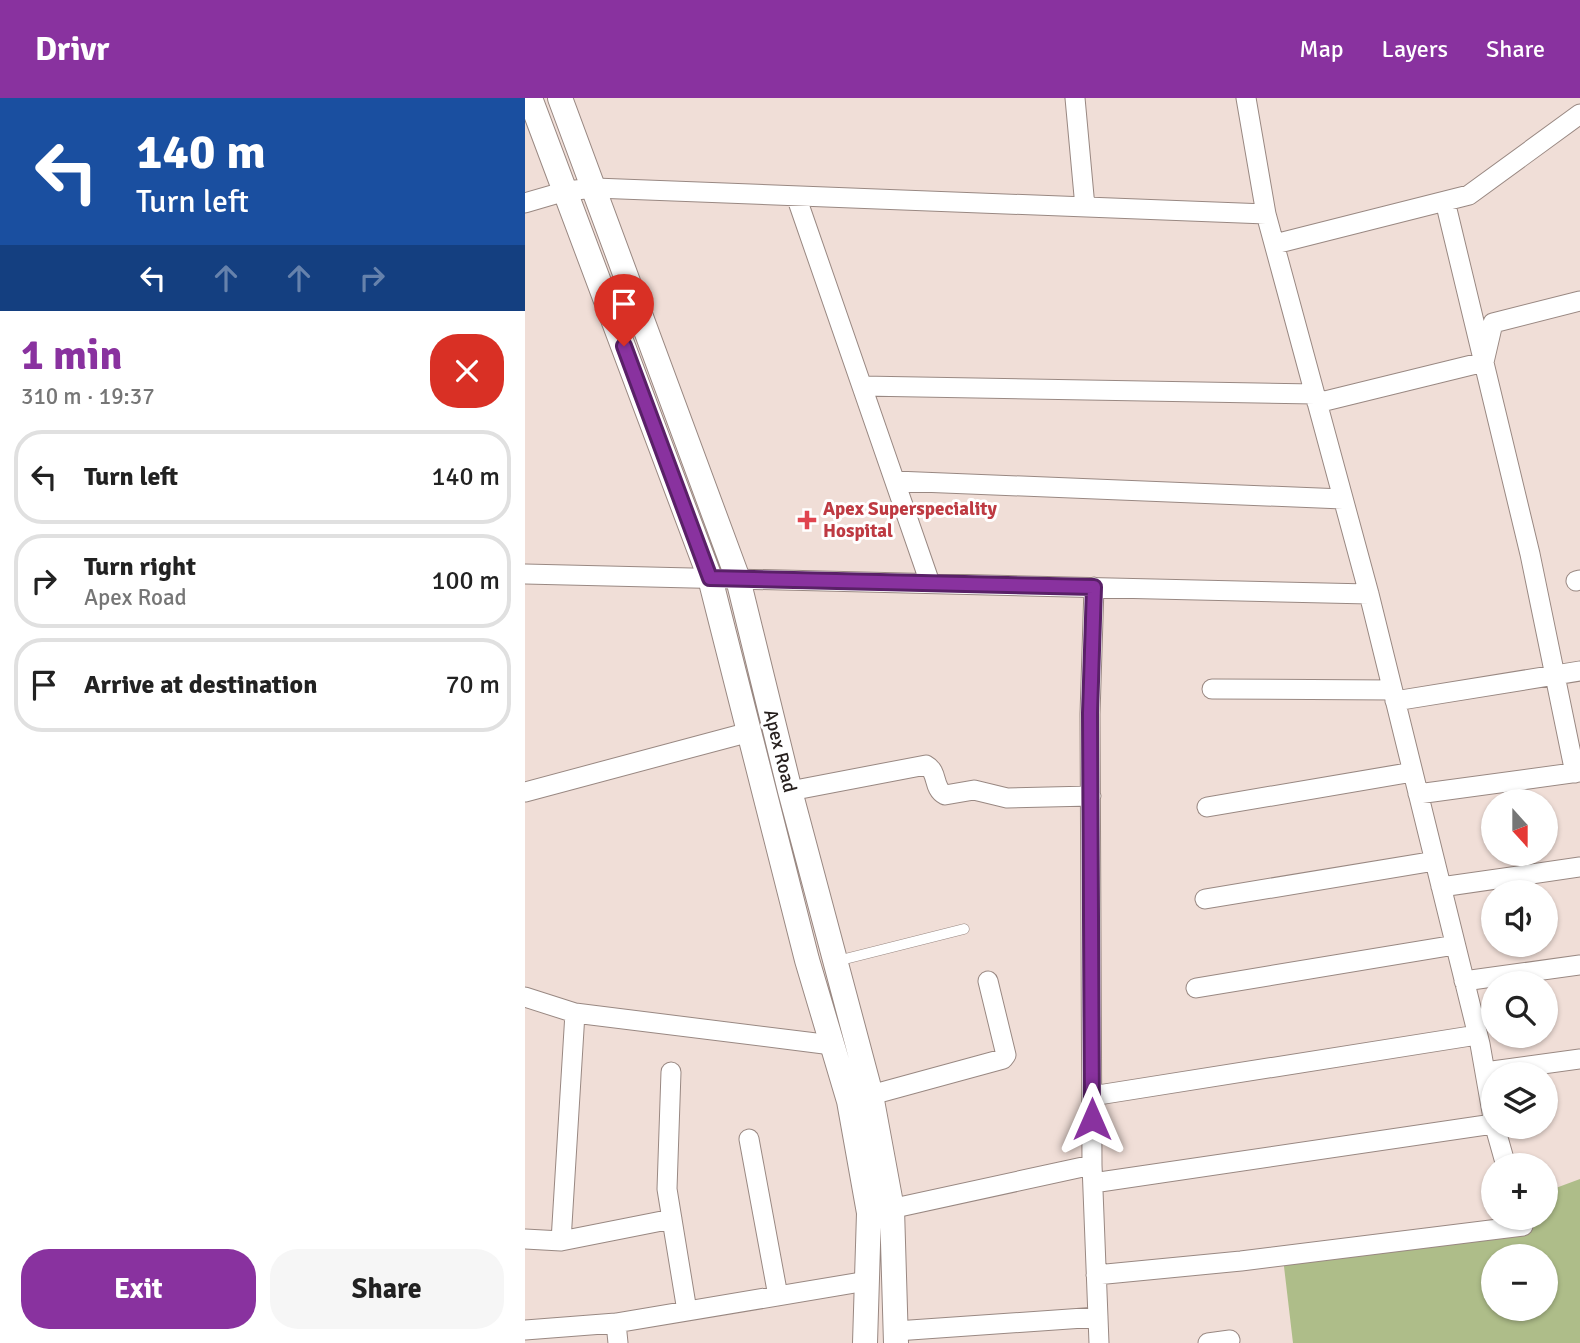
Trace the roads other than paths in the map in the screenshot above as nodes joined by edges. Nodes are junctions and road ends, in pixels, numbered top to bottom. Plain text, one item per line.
1 (530, 98) edge
2 (559, 98) edge
3 (1075, 98) edge
4 (1246, 98) edge
5 (1580, 114) edge
6 (592, 182) junction
7 (564, 185) junction
8 (796, 196) junction
9 (1445, 201) junction
10 (525, 203) edge
11 (1084, 203) junction
12 (1266, 209) junction
13 (1275, 244) junction
14 (1580, 301) edge
15 (1484, 362) junction
16 (862, 386) junction
17 (1316, 398) junction
18 (895, 481) junction
19 (1343, 499) junction
20 (525, 574) edge
21 (710, 578) junction
22 (738, 579) junction
23 (930, 583) junction
24 (1094, 587) junction
25 (1369, 594) junction
26 (1580, 671) edge
27 (1555, 675) junction
28 (1212, 689) dead end
29 (1394, 695) junction
30 (746, 733) junction
31 (1413, 772) junction
32 (1578, 772) edge
33 (789, 791) junction
34 (525, 792) edge
35 (1418, 794) junction
36 (1091, 796) junction
37 (1207, 807) dead end
38 (1434, 862) junction
39 (1580, 867) edge
40 (1441, 887) junction
41 (1205, 899) dead end
42 (964, 929) dead end
43 (1455, 945) junction
44 (836, 961) junction
45 (1580, 965) edge
46 (988, 981) dead end
47 (1464, 981) junction
48 (1196, 988) dead end
49 (525, 997) edge
50 (575, 1013) junction
51 (1477, 1035) junction
52 (832, 1045) junction
53 (1580, 1059) edge
54 (1483, 1062) edge
55 (1558, 1062) edge
56 (671, 1072) dead end
57 (871, 1095) junction
58 (1092, 1096) junction
59 (1481, 1128) edge
60 (748, 1139) dead end
61 (1092, 1174) junction
62 (881, 1211) junction
63 (672, 1219) junction
64 (1491, 1230) edge
65 (525, 1239) edge
66 (561, 1241) junction
67 (1096, 1275) junction
68 (867, 1281) junction
69 (778, 1296) junction
70 (687, 1311) junction
71 (1098, 1317) junction
72 (616, 1323) junction
73 (525, 1330) edge
74 (896, 1337) edge
75 (1230, 1340) dead end
76 (618, 1343) edge
77 (865, 1343) edge
78 (1099, 1343) edge
79 (1208, 1343) edge

1 - 7 street, Apex Road
2 - 6 street, Apex Road
3 - 11 street
4 - 12 street
5 - 9 street
6 - 7 street
6 - 8 street
6 - 22 street, Apex Road
7 - 10 street
7 - 21 street, Apex Road
8 - 11 street
8 - 16 street
9 - 13 street
9 - 15 street
11 - 12 street
12 - 13 street
13 - 17 street
14 - 15 street
15 - 17 street
15 - 27 street
16 - 17 street
16 - 18 street
17 - 19 street
18 - 19 street
18 - 23 street
19 - 25 street
20 - 21 street
21 - 22 street
21 - 30 street, Apex Road
22 - 23 street
22 - 33 street, Apex Road
23 - 24 street
24 - 25 street
24 - 36 street
25 - 29 street
26 - 27 street
27 - 29 street
27 - 32 street
28 - 29 street
29 - 31 street
30 - 34 street
30 - 52 street, Apex Road
31 - 35 street
31 - 37 street
32 - 35 street
33 - 36 street
33 - 44 street, Apex Road
35 - 38 street
36 - 58 street
38 - 40 street
38 - 41 street
39 - 40 street
40 - 43 street
42 - 44 lane
43 - 47 street
43 - 48 street
44 - 57 street, Apex Road
45 - 47 street
46 - 57 street
47 - 51 street
49 - 50 street
50 - 52 street
50 - 66 street
51 - 54 street
51 - 58 street
52 - 62 street, Apex Road
53 - 55 street
56 - 63 street
57 - 62 street, Apex Road
58 - 61 street
59 - 61 street
60 - 69 street
61 - 62 street
61 - 67 street
62 - 68 street, Apex Road
62 - 74 street, Apex Road
63 - 66 street
63 - 70 street
64 - 67 street
65 - 66 street
67 - 71 street
68 - 69 street
68 - 77 street, Apex Road
69 - 70 street
70 - 72 street
71 - 74 street
71 - 78 street
72 - 73 street
72 - 76 street
75 - 79 street

